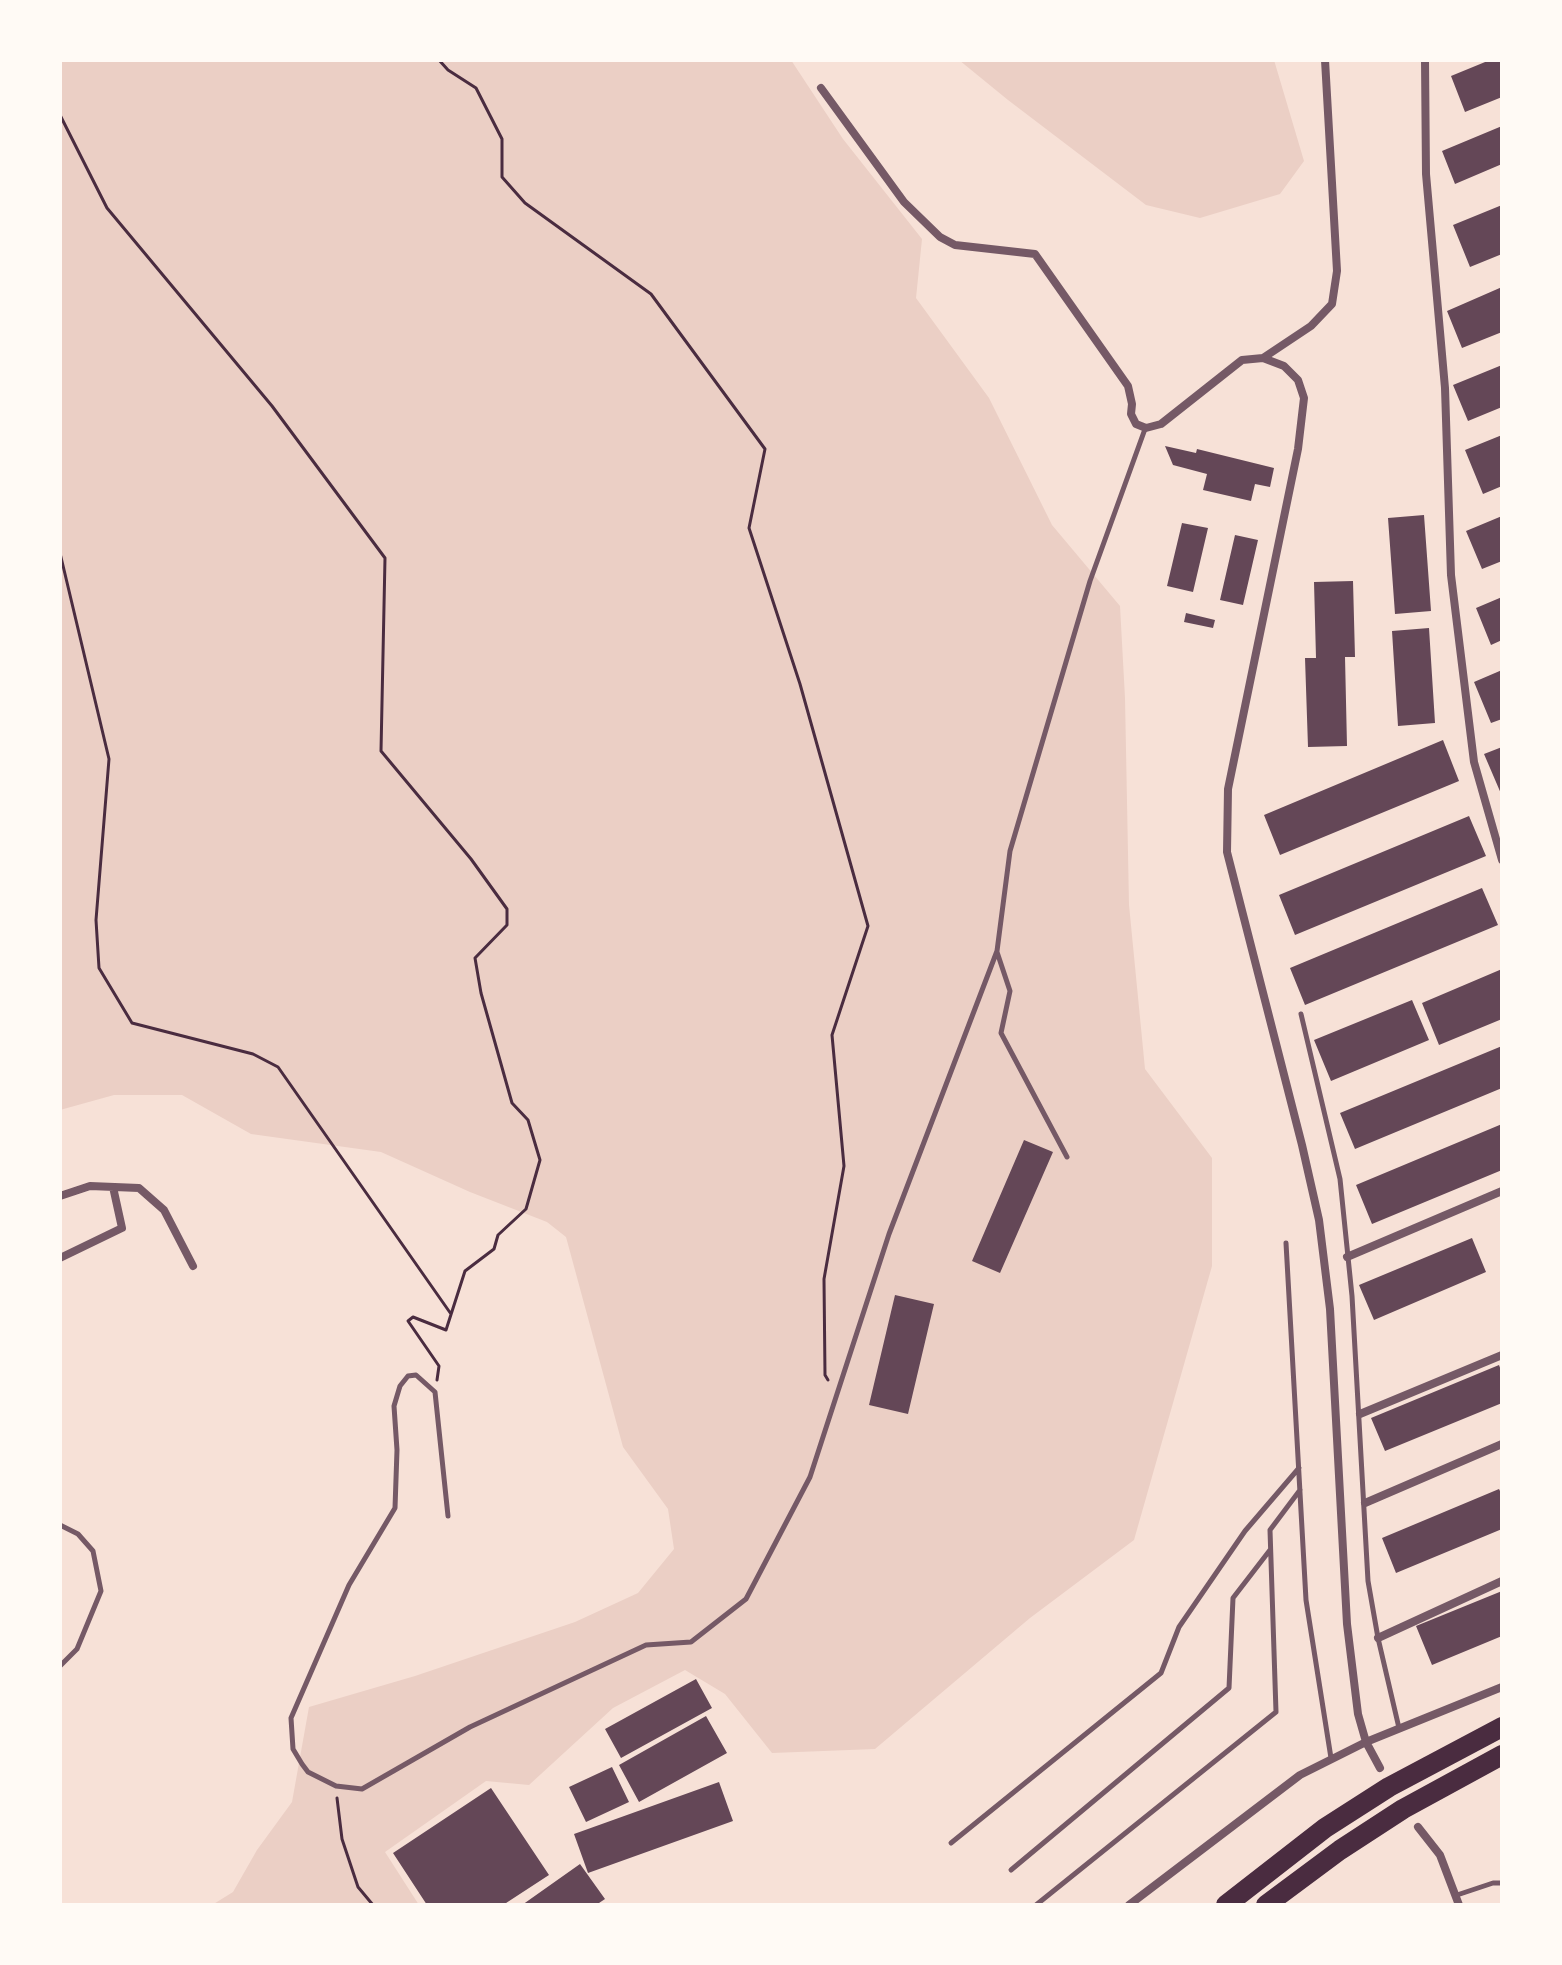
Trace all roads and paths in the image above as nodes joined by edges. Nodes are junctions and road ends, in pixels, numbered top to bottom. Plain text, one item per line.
1 (441, 60) edge
2 (1325, 60) edge
3 (1425, 60) edge
4 (821, 88) dead end
5 (60, 115) edge
6 (1263, 358) junction
7 (1146, 428) junction
8 (60, 553) edge
9 (1502, 860) edge
10 (997, 951) junction
11 (1301, 1014) dead end
12 (1067, 1157) dead end
13 (113, 1187) junction
14 (1502, 1191) edge
15 (60, 1196) edge
16 (1286, 1243) dead end
17 (1347, 1257) junction
18 (60, 1258) edge
19 (193, 1266) dead end
20 (452, 1315) junction
21 (1502, 1355) edge
22 (435, 1392) junction
23 (838, 1392) junction
24 (1360, 1414) junction
25 (1502, 1444) edge
26 (1299, 1468) junction
27 (1300, 1490) junction
28 (1365, 1503) junction
29 (448, 1516) dead end
30 (60, 1525) edge
31 (1270, 1550) junction
32 (1502, 1581) edge
33 (1378, 1638) junction
34 (60, 1666) edge
35 (1502, 1687) edge
36 (1502, 1727) edge
37 (1399, 1728) junction
38 (1366, 1742) junction
39 (1502, 1755) edge
40 (1331, 1758) junction
41 (1380, 1768) dead end
42 (336, 1786) junction
43 (1418, 1827) dead end
44 (951, 1843) dead end
45 (1011, 1870) dead end
46 (1502, 1883) edge
47 (1458, 1900) edge
48 (373, 1905) edge
49 (1036, 1905) edge
50 (1129, 1905) edge
51 (1226, 1905) edge
52 (1266, 1905) edge

1 - 23 path
2 - 6 street
3 - 9 street
4 - 7 street
5 - 20 path
6 - 7 street
6 - 38 street
7 - 10 lane
8 - 20 path
10 - 12 lane
10 - 23 lane
11 - 17 lane
13 - 15 street
13 - 18 street
13 - 19 street
14 - 17 street
16 - 26 lane
17 - 24 lane
20 - 22 path
21 - 24 street
22 - 29 lane
22 - 42 lane
23 - 42 lane
24 - 28 lane
25 - 28 street
26 - 27 lane
26 - 44 lane
27 - 31 lane
27 - 40 lane
28 - 33 lane
30 - 34 lane
31 - 45 lane
31 - 49 lane
32 - 33 street
33 - 37 lane
35 - 37 street
36 - 51 highway
37 - 38 street
38 - 40 street
38 - 41 street
39 - 52 highway
40 - 50 street
42 - 48 path
43 - 47 street
46 - 47 lane

